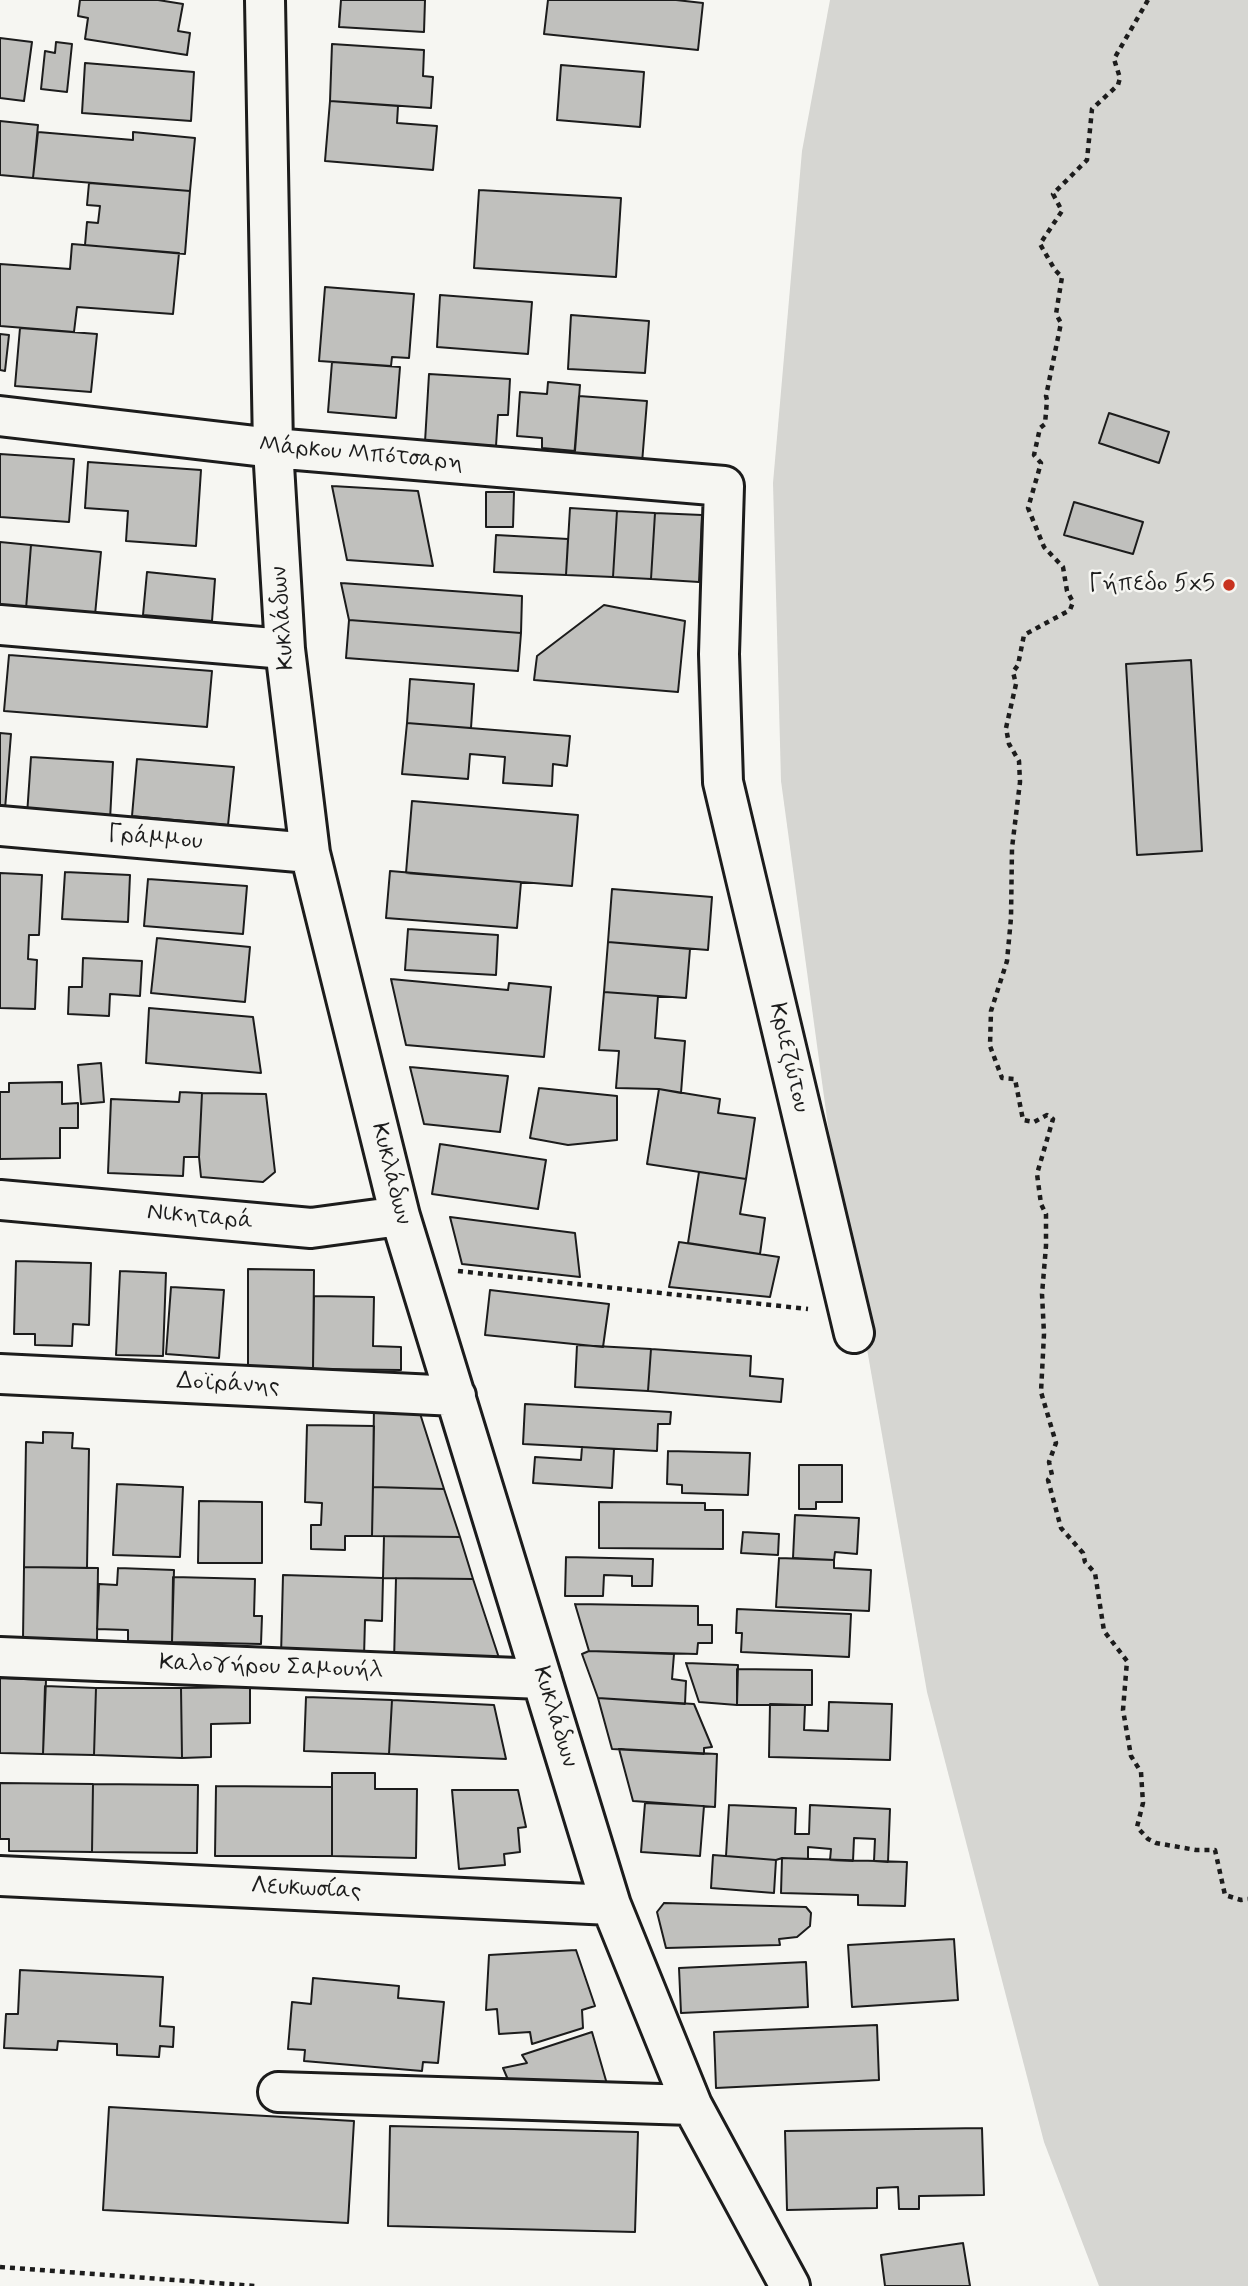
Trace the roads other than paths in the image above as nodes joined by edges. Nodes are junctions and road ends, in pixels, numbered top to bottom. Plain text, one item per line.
1 (265, 0) edge
2 (0, 416) edge
3 (273, 447) junction
4 (724, 486) joint
5 (0, 625) edge
6 (285, 649) junction
7 (0, 826) edge
8 (310, 853) junction
9 (0, 1200) edge
10 (400, 1216) junction
11 (854, 1333) dead end
12 (0, 1374) edge
13 (457, 1396) junction
14 (0, 1657) edge
15 (542, 1679) junction
16 (0, 1876) edge
17 (611, 1905) junction
18 (278, 2092) dead end
19 (692, 2105) junction
20 (790, 2286) edge

1 - 3 street, Κυκλάδων
2 - 3 street, Μάρκου Μπότσαρη
3 - 4 street, Μάρκου Μπότσαρη
3 - 6 street, Κυκλάδων
4 - 11 street, Κριεζώτου
5 - 6 street
6 - 8 street, Κυκλάδων
7 - 8 street, Γράμμου
8 - 10 street, Κυκλάδων
9 - 10 street, Νικηταρά
10 - 13 street, Κυκλάδων
12 - 13 street, Δοϊράνης
13 - 15 street, Κυκλάδων
14 - 15 street, Καλογήρου Σαμουήλ
15 - 17 street, Κυκλάδων
16 - 17 street, Λευκωσίας
17 - 19 street, Κυκλάδων
18 - 19 street
19 - 20 street, Κυκλάδων

